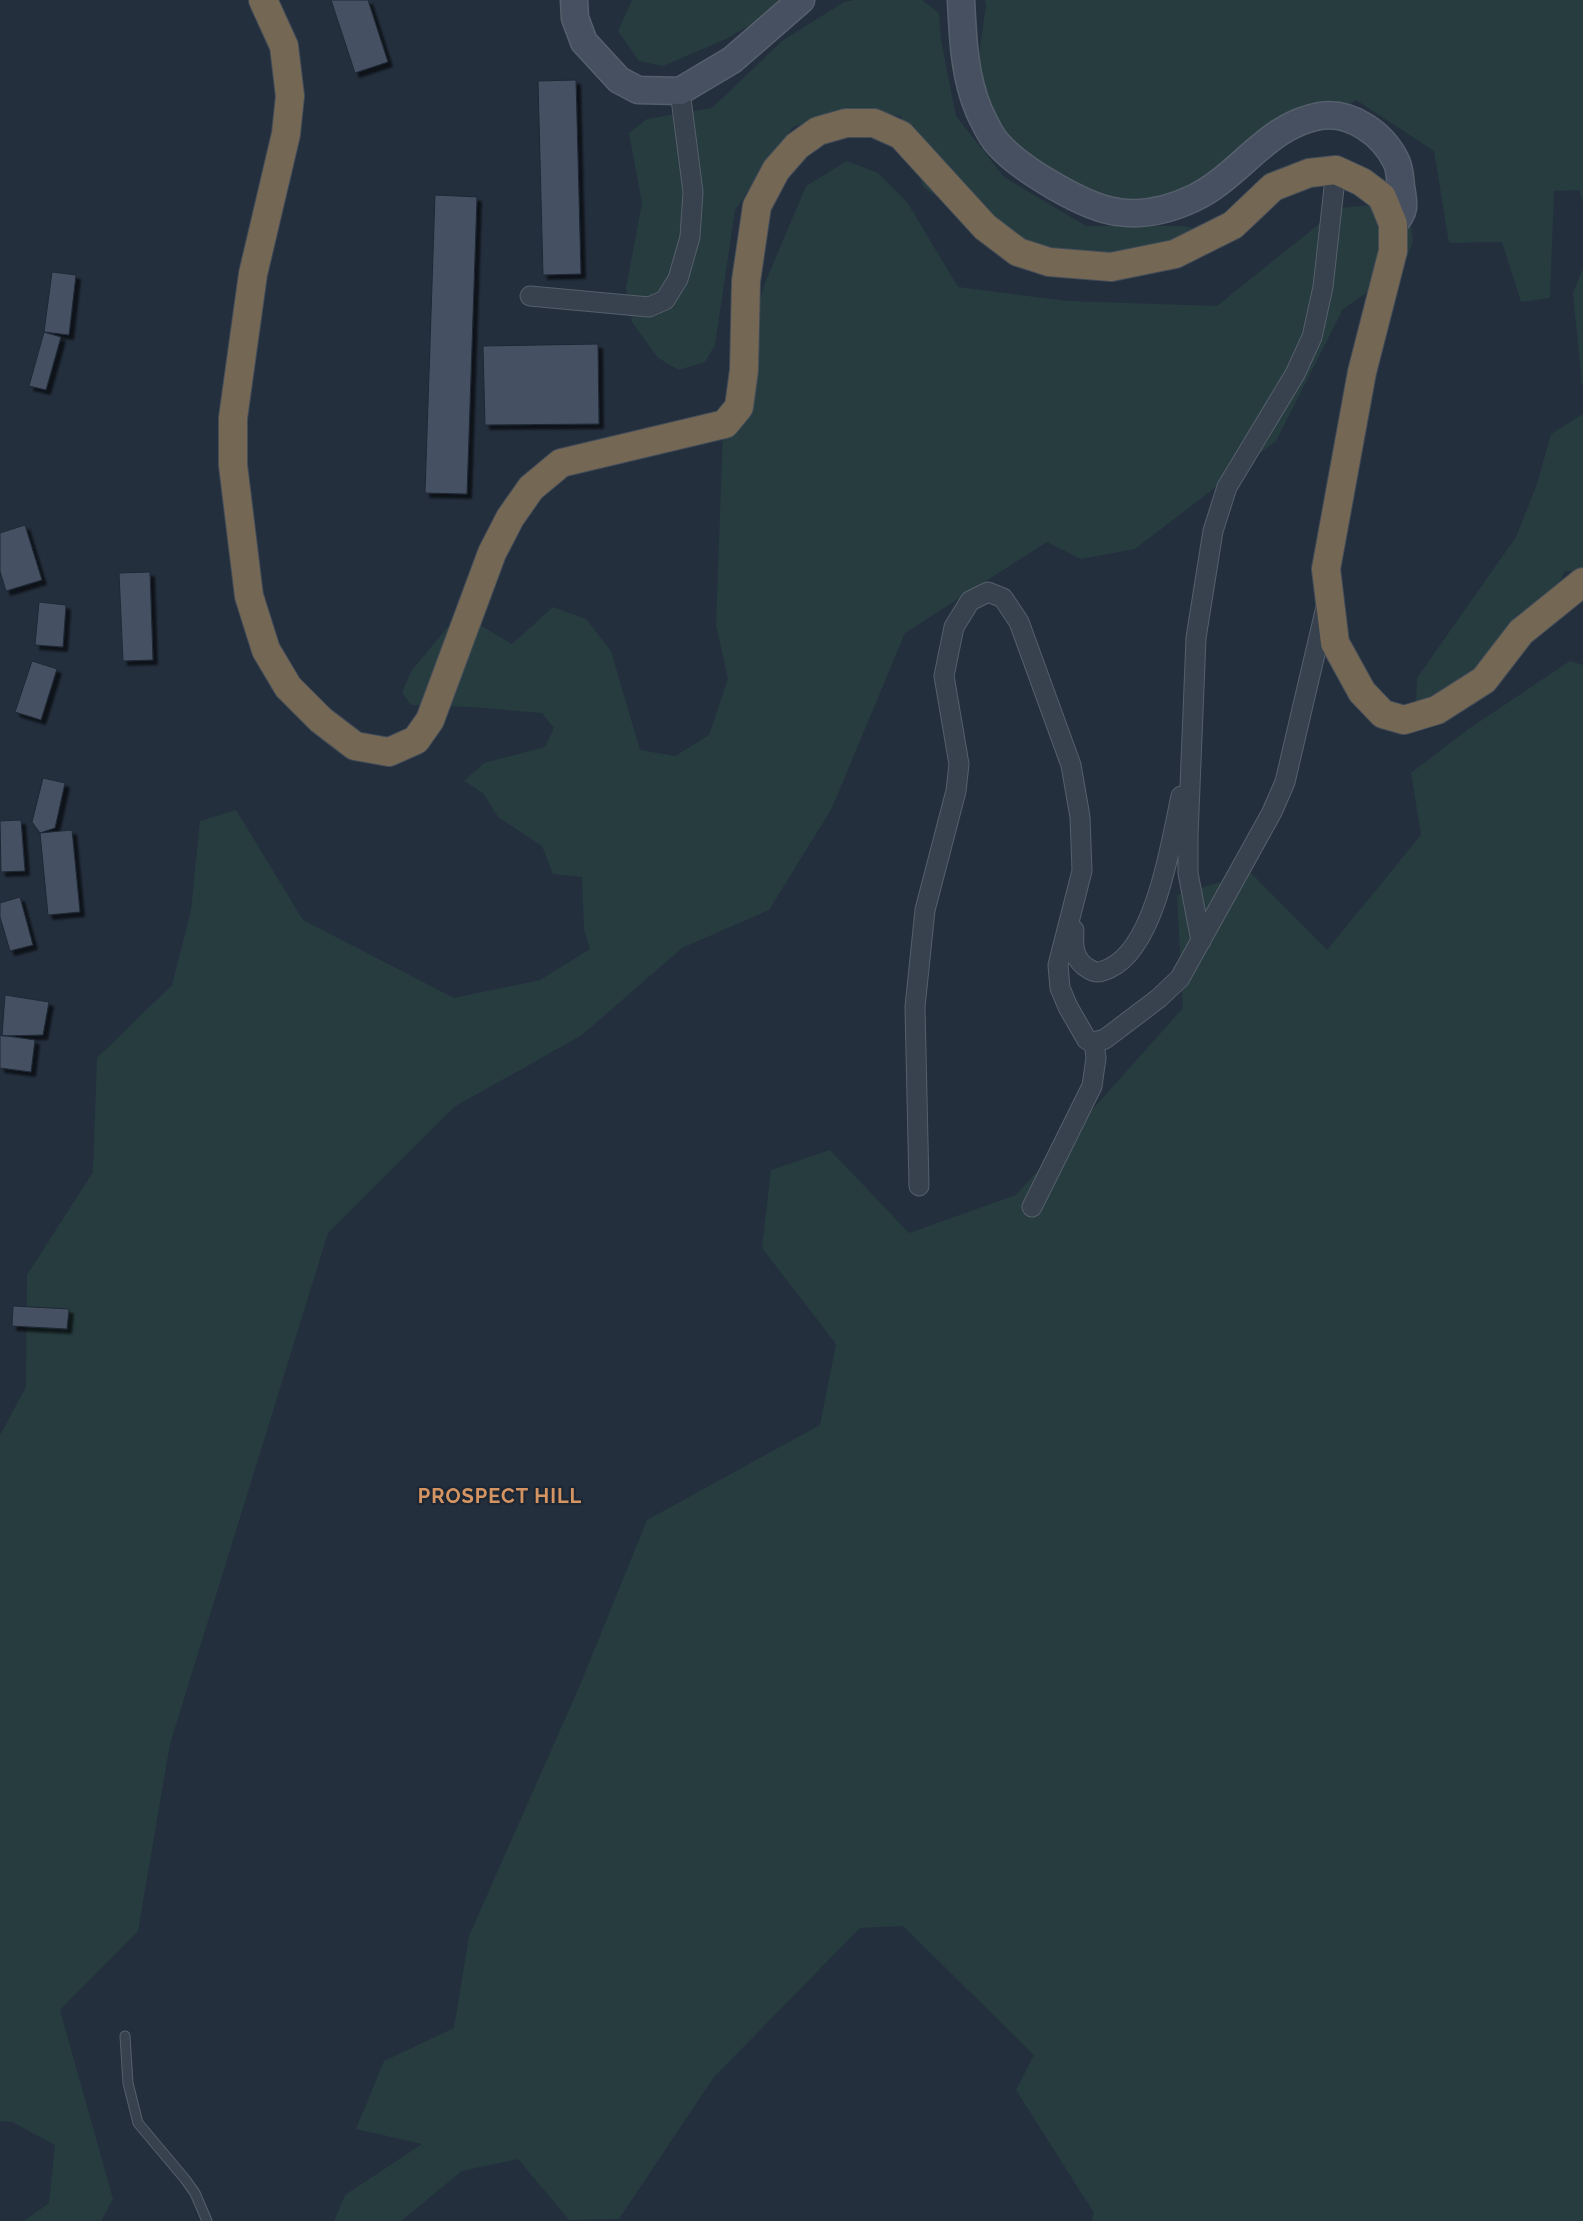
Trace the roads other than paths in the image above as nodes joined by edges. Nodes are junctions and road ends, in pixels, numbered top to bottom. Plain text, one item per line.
1 (263, 0) edge
2 (574, 0) edge
3 (800, 0) edge
4 (961, 0) edge
5 (680, 91) junction
6 (1336, 170) junction
7 (1393, 224) junction
8 (530, 296) dead end
9 (1583, 582) edge
10 (1329, 594) junction
11 (1192, 744) junction
12 (1074, 903) junction
13 (1201, 941) junction
14 (1094, 1042) junction
15 (919, 1186) dead end
16 (1032, 1207) dead end
17 (125, 2036) dead end
18 (207, 2221) edge

1 - 6 highway
2 - 5 street
3 - 5 street
4 - 7 street
5 - 8 street
6 - 7 highway
6 - 11 street
7 - 10 highway
9 - 10 highway
10 - 13 street
11 - 12 street
11 - 13 street
12 - 14 street
12 - 15 street
13 - 14 street
14 - 16 street
17 - 18 lane

